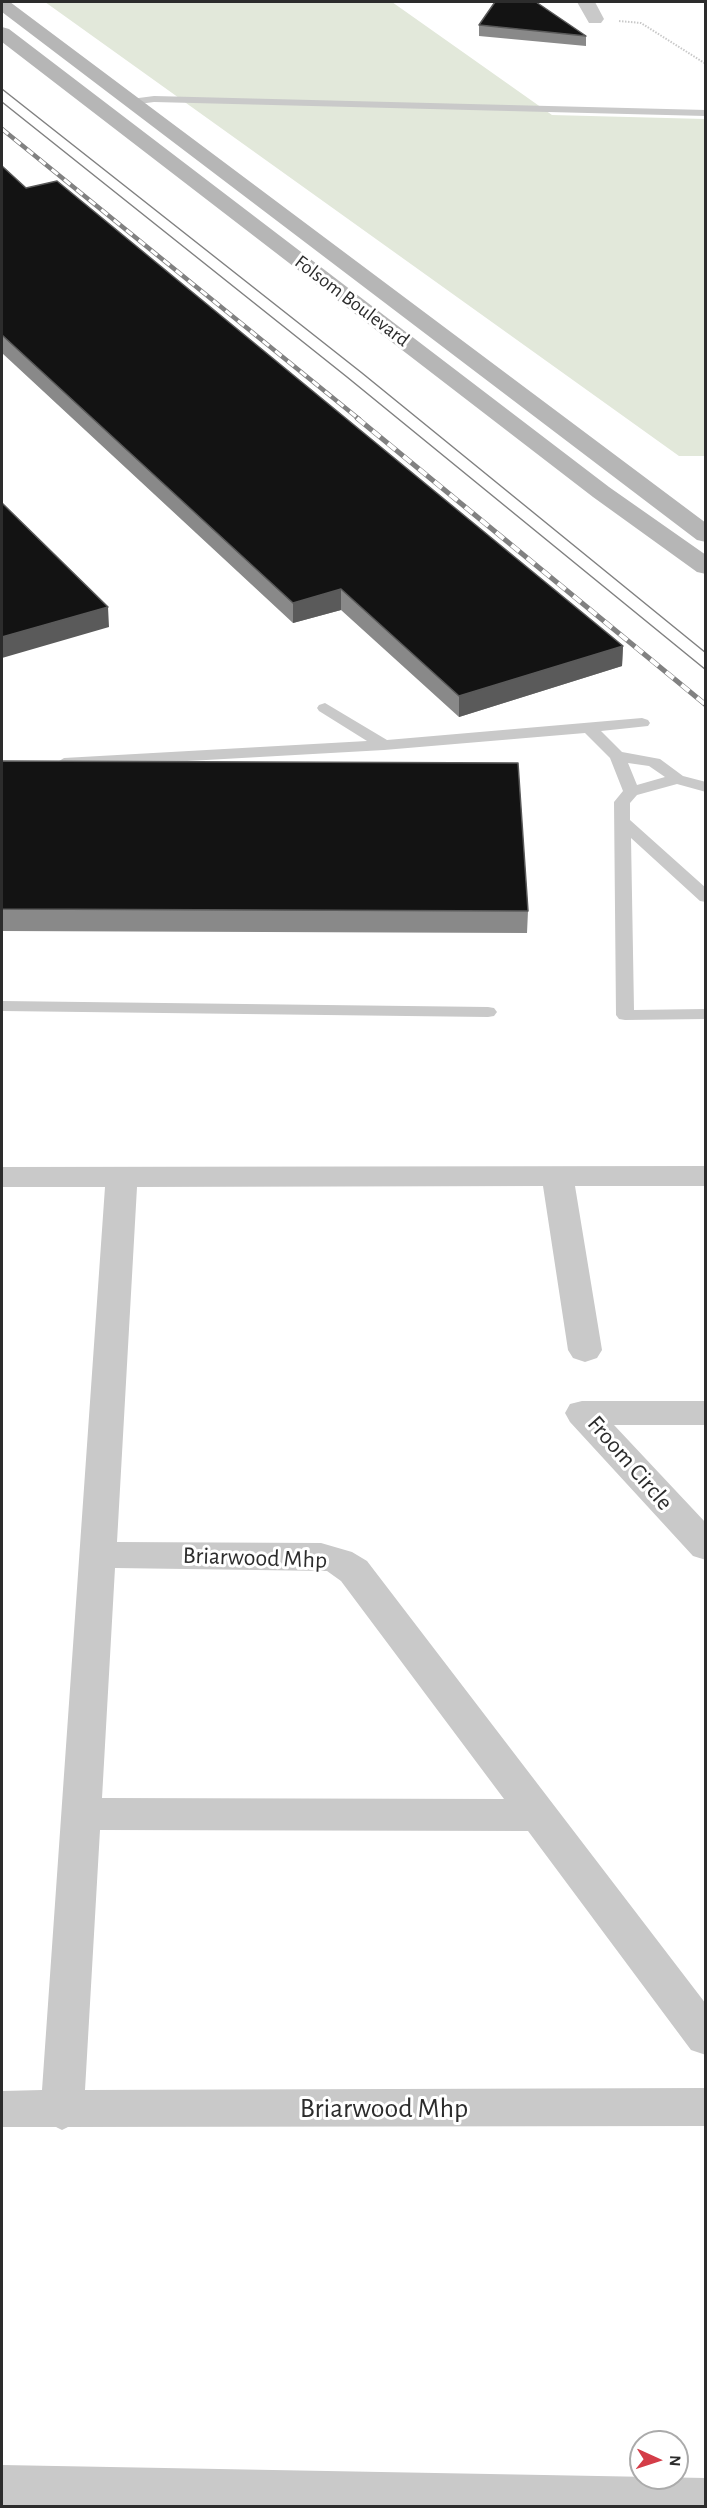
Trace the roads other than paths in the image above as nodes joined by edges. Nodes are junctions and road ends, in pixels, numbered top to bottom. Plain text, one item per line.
1 (586, 2) edge
2 (2, 4) edge
3 (595, 19) road end
4 (2, 33) edge
5 (29, 54) junction
6 (131, 102) junction
7 (705, 112) edge
8 (705, 535) edge
9 (705, 567) edge
10 (325, 708) dead end
11 (642, 723) dead end
12 (589, 728) junction
13 (384, 745) junction
14 (617, 756) junction
15 (49, 764) edge
16 (677, 779) junction
17 (705, 787) edge
18 (632, 792) junction
19 (623, 822) junction
20 (705, 897) edge
21 (2, 1006) edge
22 (488, 1012) dead end
23 (705, 1014) edge
24 (557, 1176) junction
25 (705, 1176) edge
26 (2, 1177) edge
27 (122, 1177) junction
28 (585, 1350) dead end
29 (705, 1413) edge
30 (705, 1547) edge
31 (98, 1555) junction
32 (82, 1814) junction
33 (538, 1815) junction
34 (705, 2037) edge
35 (705, 2107) edge
36 (2, 2109) edge
37 (62, 2111) junction
38 (2, 2488) edge
39 (705, 2500) edge

1 - 3 street
2 - 6 main road, Folsom Boulevard
4 - 5 main road, Folsom Boulevard
5 - 6 main road
5 - 9 main road, Folsom Boulevard
6 - 7 lane
6 - 8 main road, Folsom Boulevard
10 - 13 lane
11 - 12 lane
12 - 13 lane
12 - 14 lane
13 - 15 lane
14 - 16 lane
14 - 18 lane
16 - 17 lane
16 - 18 lane
18 - 19 lane
19 - 20 lane
19 - 23 lane
21 - 22 lane
24 - 25 street
24 - 27 street
24 - 28 street
26 - 27 street
27 - 31 street
29 - 30 street, Froom Circle
31 - 32 street
31 - 33 street, Briarwood Mhp
32 - 33 street
32 - 37 street
33 - 34 street, Briarwood Mhp
35 - 37 street, Briarwood Mhp
36 - 37 street, Briarwood Mhp
38 - 39 street

